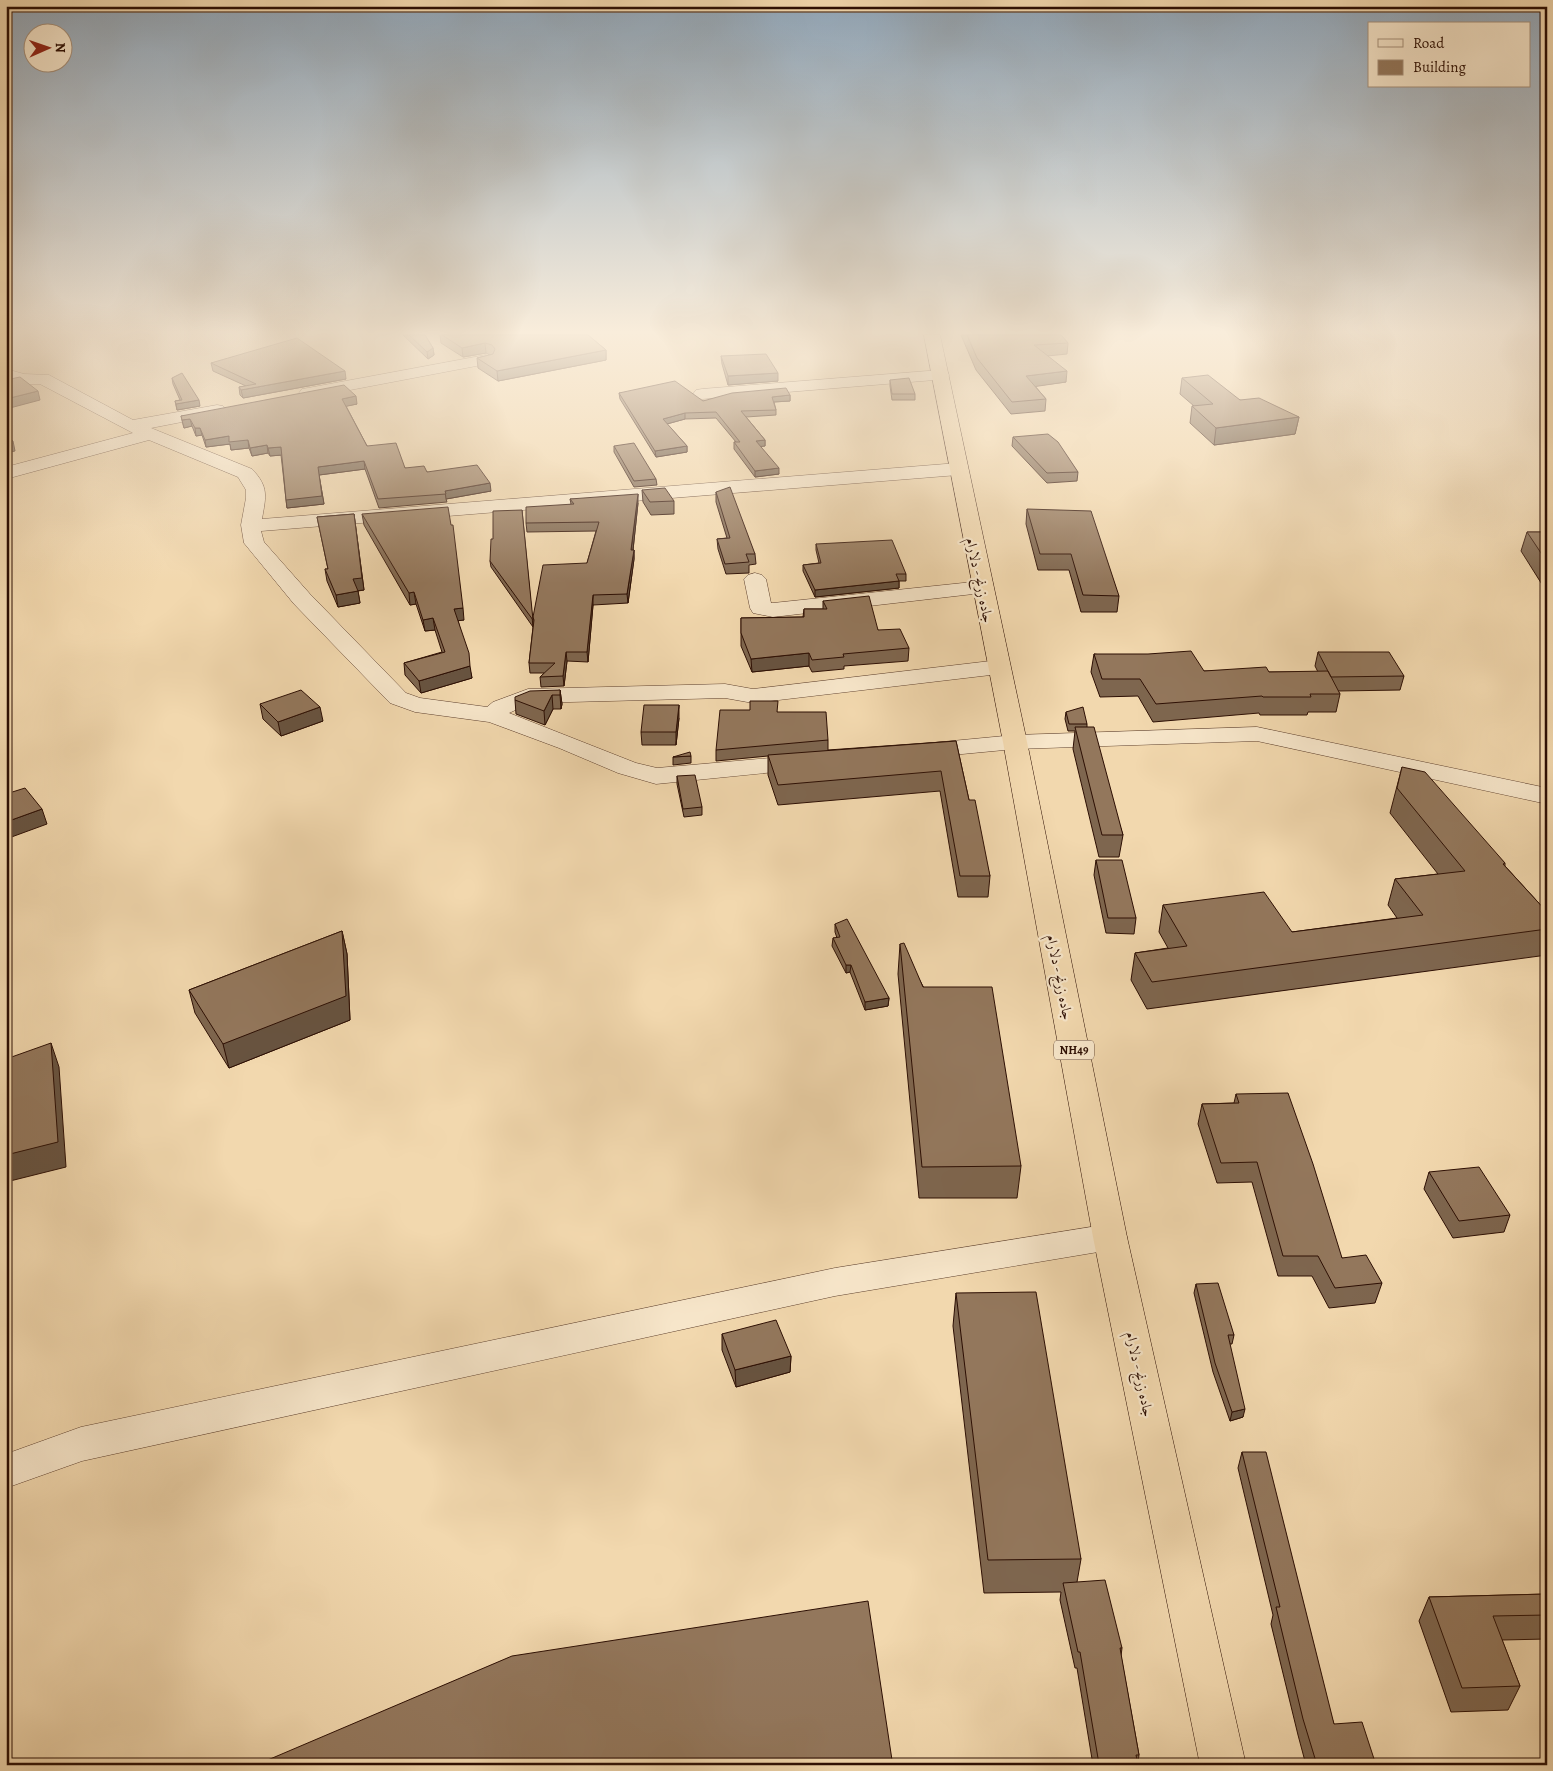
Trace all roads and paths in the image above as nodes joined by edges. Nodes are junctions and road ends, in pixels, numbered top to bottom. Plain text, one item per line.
1 (115, 418) edge
2 (175, 418) edge
3 (949, 418) edge
4 (131, 426) junction
5 (151, 434) junction
6 (958, 468) junction
7 (6, 473) edge
8 (252, 526) junction
9 (755, 579) dead end
10 (982, 587) junction
11 (999, 667) junction
12 (493, 715) junction
13 (1015, 742) junction
14 (896, 753) edge
15 (826, 760) edge
16 (1547, 796) edge
17 (1110, 1237) junction
18 (6, 1471) edge
19 (1223, 1765) edge

1 - 4 street
2 - 4 street
3 - 6 highway, جاده زرنج - دلارام / NH49
4 - 5 street
5 - 7 street
5 - 8 street
6 - 8 street
6 - 10 highway, جاده زرنج - دلارام / NH49
8 - 12 street
9 - 10 street
10 - 11 highway, جاده زرنج - دلارام / NH49
11 - 12 street
11 - 13 highway, جاده زرنج - دلارام / NH49
12 - 15 street
13 - 14 street
13 - 16 street
13 - 17 highway, جاده زرنج - دلارام / NH49
17 - 18 street
17 - 19 highway, جاده زرنج - دلارام / NH49

